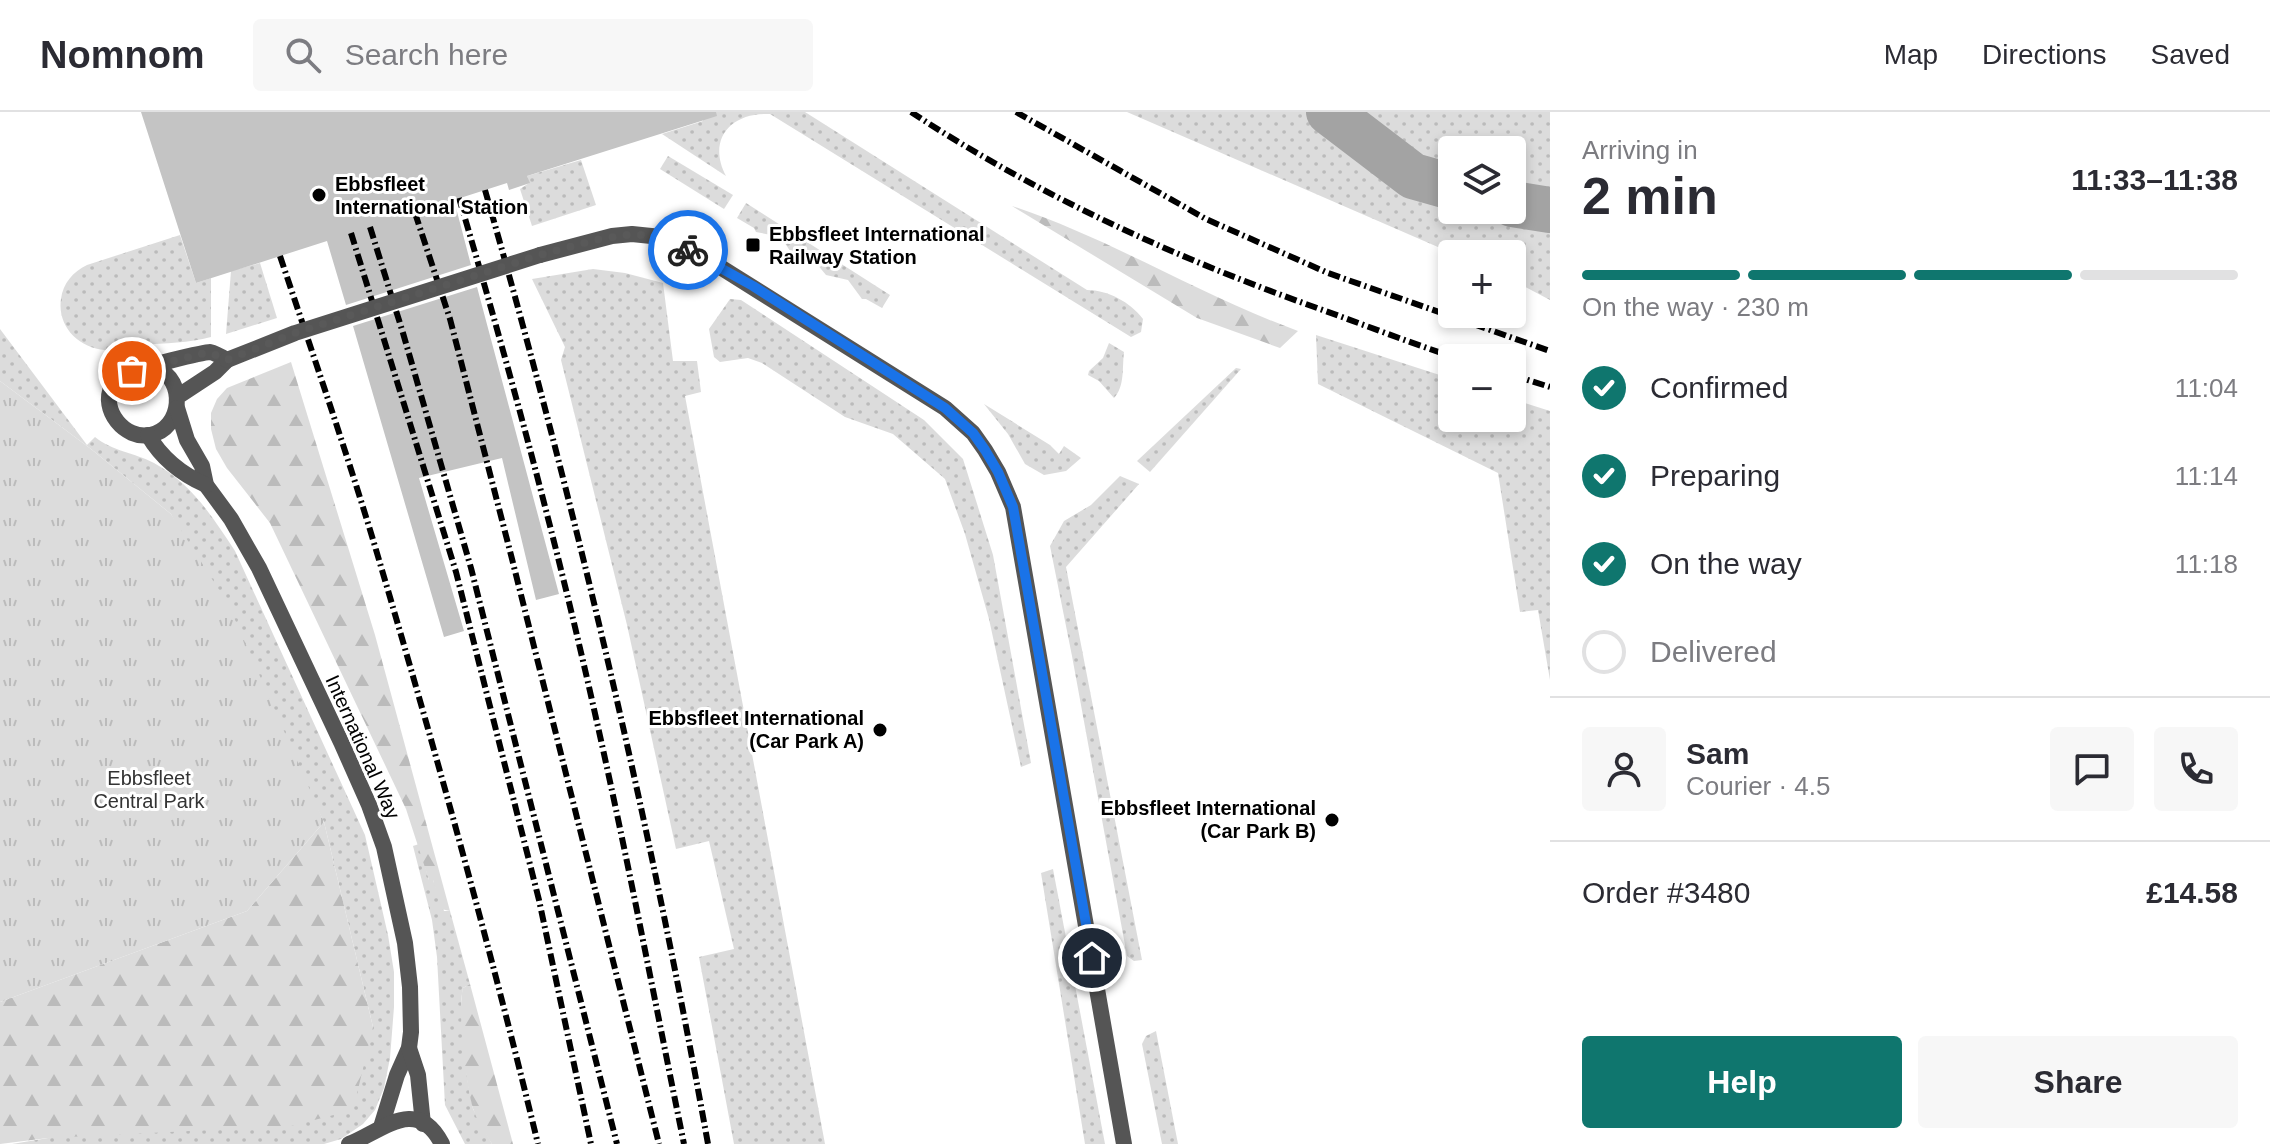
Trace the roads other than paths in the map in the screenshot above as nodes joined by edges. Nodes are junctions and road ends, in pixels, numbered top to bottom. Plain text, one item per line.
1 (227, 360) junction
2 (139, 369) junction
3 (177, 402) junction
4 (148, 435) junction
5 (206, 485) junction
6 (409, 1048) junction
7 (423, 1124) junction
8 (371, 1136) edge
9 (349, 1144) edge
10 (442, 1144) edge
11 (1124, 1144) edge

1 - 2 street, International Way
1 - 3 street, International Way
1 - 11 street, International Way, bridge
2 - 3 street, International Way
2 - 4 street, International Way
3 - 4 street, International Way
3 - 5 street, International Way
4 - 5 street, International Way
5 - 6 street, International Way
6 - 7 street, International Way
6 - 8 street, International Way
7 - 8 street
7 - 10 street
8 - 9 street

